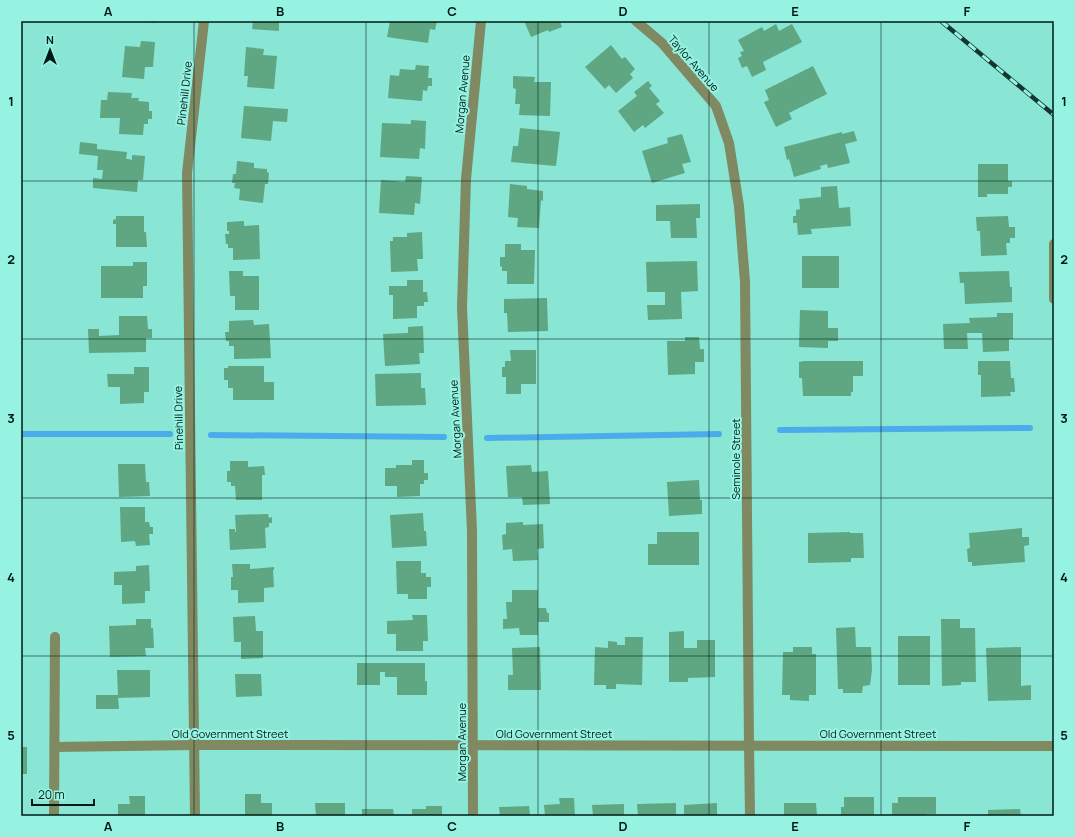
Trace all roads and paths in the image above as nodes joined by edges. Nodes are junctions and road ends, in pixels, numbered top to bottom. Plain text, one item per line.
1 (204, 21) edge
2 (481, 21) edge
3 (636, 21) edge
4 (716, 106) joint
5 (1054, 244) edge
6 (1054, 299) edge
7 (55, 637) dead end
8 (194, 745) junction
9 (472, 745) junction
10 (749, 745) junction
11 (1054, 746) edge
12 (55, 747) junction
13 (54, 816) edge
14 (195, 816) edge
15 (473, 816) edge
16 (750, 816) edge

1 - 8 street, Pinehill Drive
2 - 9 street, Morgan Avenue
3 - 4 street, Taylor Avenue
4 - 10 street, Seminole Street
5 - 6 street
7 - 12 street
8 - 9 street, Old Government Street
8 - 12 street, Old Government Street
8 - 14 street, Pinehill Drive
9 - 10 street, Old Government Street
9 - 15 street, Morgan Avenue
10 - 11 street, Old Government Street
10 - 16 street, Seminole Street
12 - 13 street

